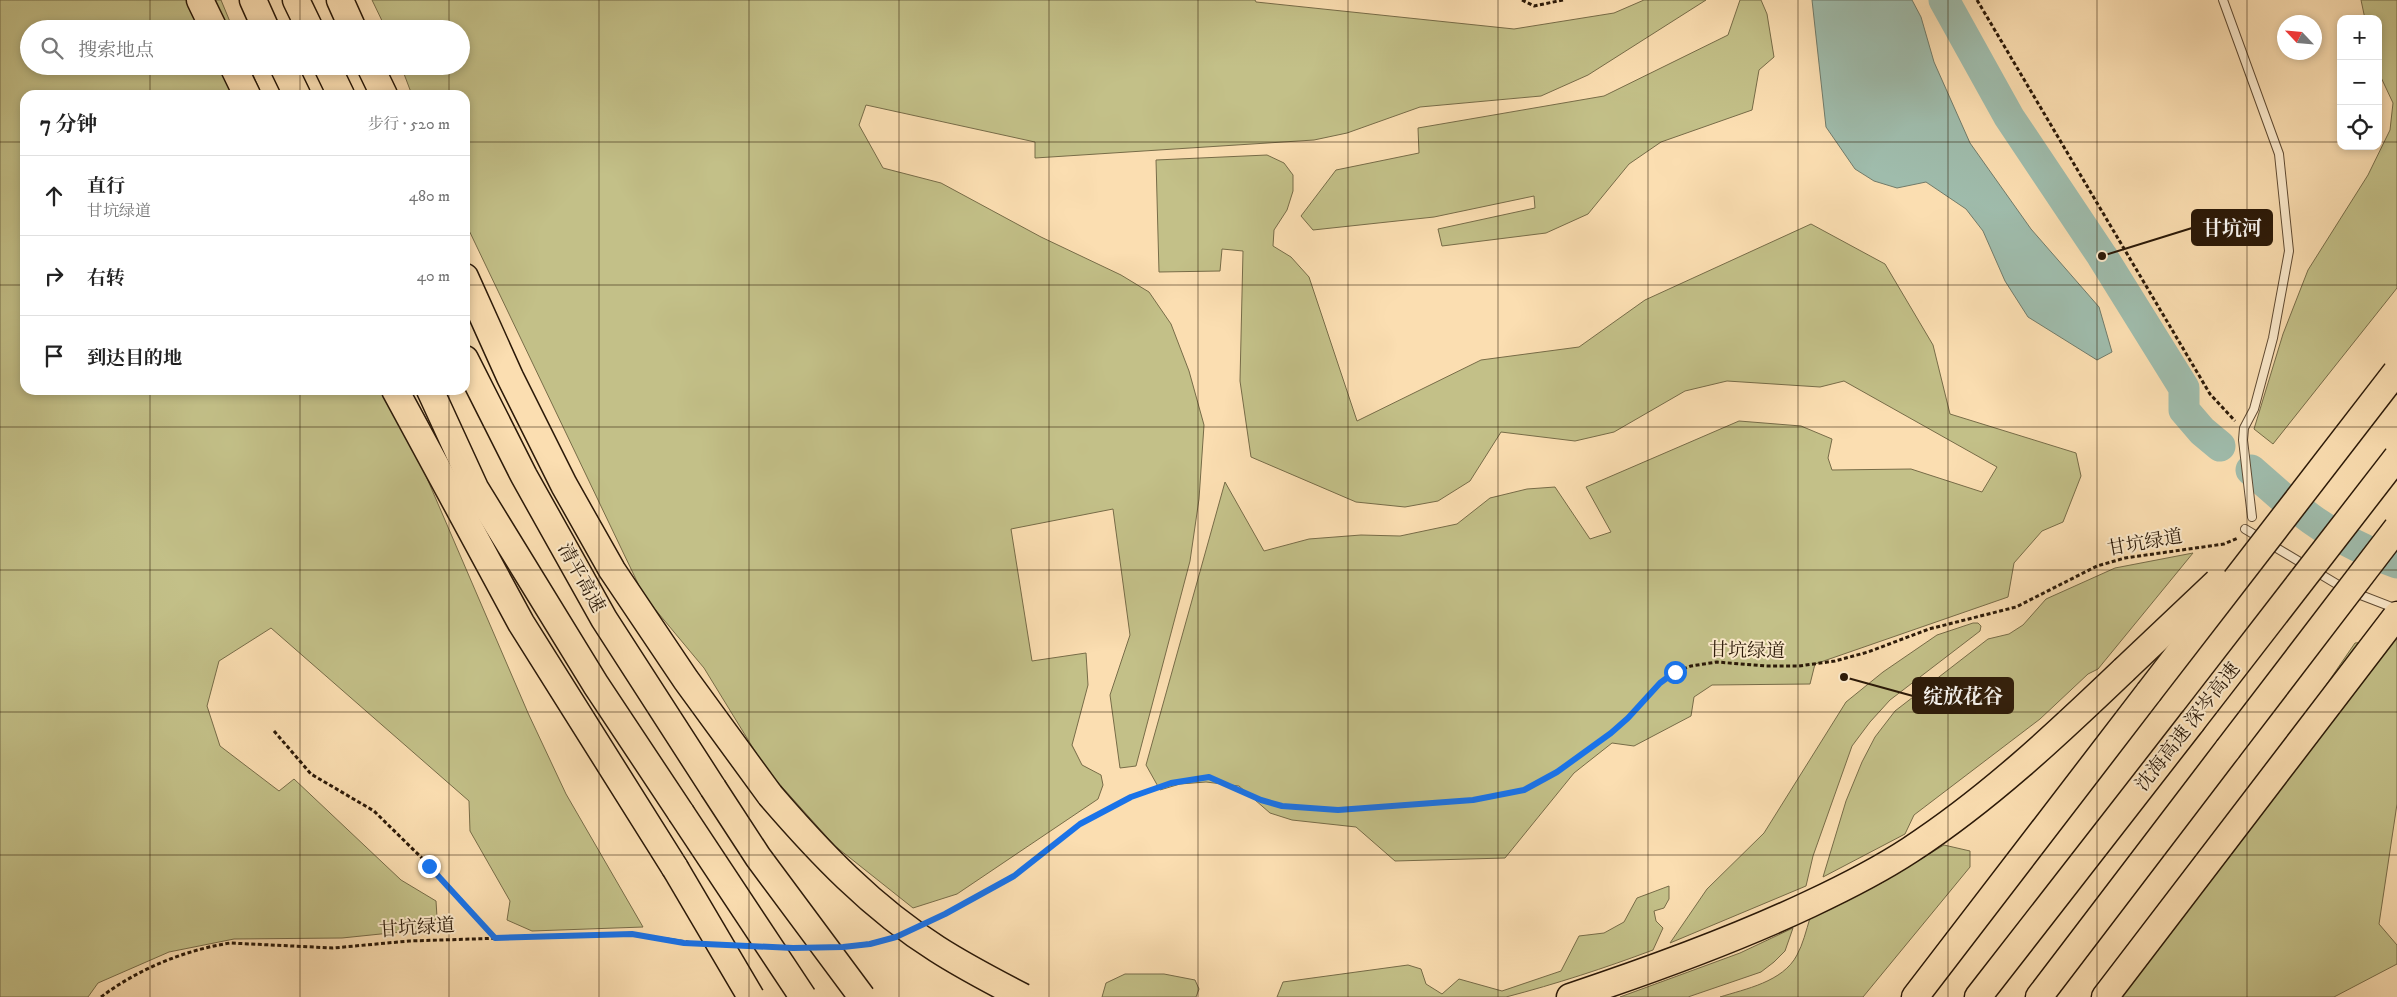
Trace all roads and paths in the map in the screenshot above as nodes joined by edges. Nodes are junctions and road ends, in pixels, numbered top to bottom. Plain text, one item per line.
1 (200, 0) edge
2 (253, 0) edge
3 (296, 0) edge
4 (340, 0) edge
5 (1522, 0) edge
6 (1564, 0) edge
7 (1977, 0) edge
8 (2224, 0) edge
9 (210, 20) edge
10 (262, 20) edge
11 (306, 20) edge
12 (349, 20) edge
13 (237, 75) edge
14 (288, 75) edge
15 (331, 75) edge
16 (374, 75) edge
17 (245, 90) edge
18 (294, 90) edge
19 (339, 90) edge
20 (382, 90) edge
21 (470, 288) edge
22 (470, 369) edge
23 (2397, 371) edge
24 (398, 395) edge
25 (432, 395) edge
26 (2244, 428) junction
27 (2397, 457) edge
28 (2264, 522) junction
29 (2397, 528) edge
30 (2245, 530) joint
31 (2397, 609) edge
32 (2397, 615) edge
33 (274, 731) dead end
34 (929, 922) dead end
35 (495, 938) junction
36 (887, 939) dead end
37 (703, 944) dead end
38 (843, 947) dead end
39 (101, 997) edge
40 (751, 997) edge
41 (803, 997) edge
42 (862, 997) edge
43 (1023, 997) edge
44 (1570, 997) edge
45 (1915, 997) edge
46 (1978, 997) edge
47 (2039, 997) edge
48 (2105, 997) edge

1 - 9 highway
2 - 10 highway
3 - 11 highway
4 - 12 highway
5 - 6 path
7 - 26 path
8 - 26 lane
13 - 17 highway
14 - 18 highway
15 - 19 highway
16 - 20 highway
21 - 43 highway, bridge
22 - 42 highway, 清平高速, bridge
23 - 28 highway, bridge
24 - 40 highway, bridge
25 - 41 highway, bridge
26 - 28 lane
27 - 46 highway, 沈海高速 深岑高速, bridge
28 - 44 highway, bridge
28 - 45 highway, bridge
29 - 47 highway, bridge
30 - 31 lane
30 - 34 path, 甘坑绿道
32 - 48 highway
33 - 35 path
35 - 37 path, 甘坑绿道
35 - 39 path, 甘坑绿道
36 - 38 path

